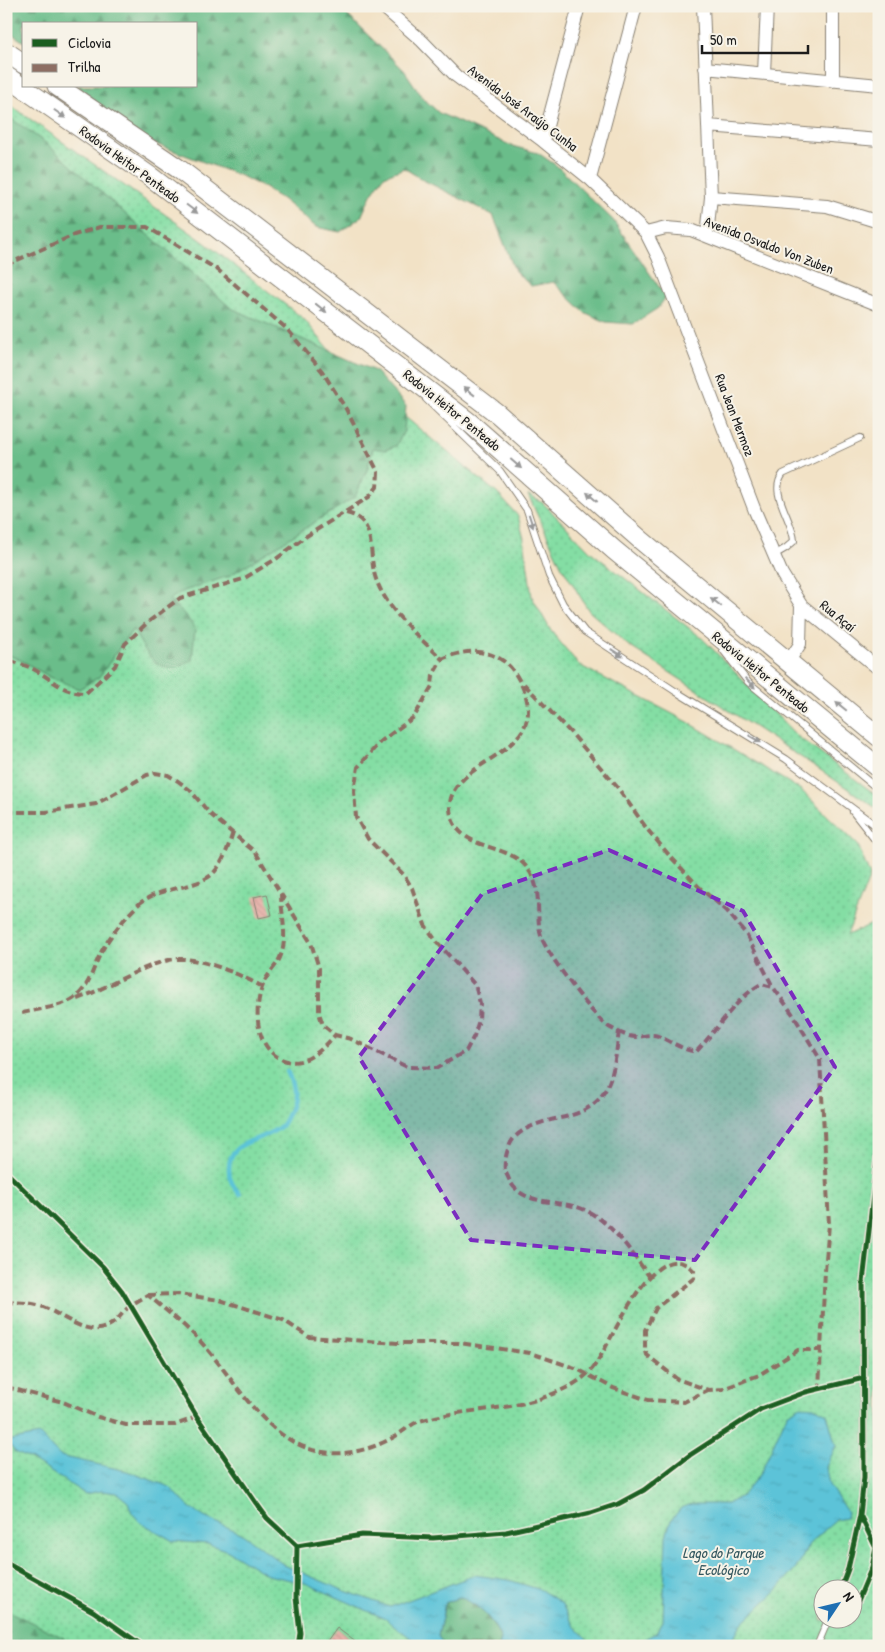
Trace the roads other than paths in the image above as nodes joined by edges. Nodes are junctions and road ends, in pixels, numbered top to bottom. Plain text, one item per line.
1 (382, 6) edge
2 (579, 6) edge
3 (636, 6) edge
4 (703, 6) edge
5 (767, 6) edge
6 (833, 6) edge
7 (6, 52) edge
8 (22, 63) edge
9 (705, 68) junction
10 (764, 73) junction
11 (6, 76) edge
12 (833, 81) junction
13 (879, 85) edge
14 (22, 87) edge
15 (23, 88) edge
16 (60, 88) edge
17 (708, 126) junction
18 (879, 140) edge
19 (543, 141) junction
20 (590, 179) junction
21 (711, 197) junction
22 (879, 222) edge
23 (646, 233) junction
24 (707, 236) junction
25 (879, 305) edge
26 (369, 345) junction
27 (860, 438) dead end
28 (774, 555) junction
29 (801, 605) junction
30 (710, 630) junction
31 (788, 661) junction
32 (879, 669) edge
33 (879, 737) edge
34 (879, 768) edge
35 (879, 790) edge
36 (848, 805) junction
37 (879, 828) edge
38 (879, 845) edge
39 (879, 1144) edge
40 (844, 1580) edge
41 (824, 1630) edge
42 (817, 1646) edge

1 - 19 street, Avenida José Araújo Cunha
2 - 19 street
3 - 20 street
4 - 9 street
5 - 10 street
6 - 12 street
7 - 8 main road
9 - 10 street
9 - 17 street
10 - 12 street
11 -> 14 main road, Rodovia Heitor Penteado
12 - 13 street
15 -> 26 main road, Rodovia Heitor Penteado
31 -> 16 main road, Rodovia Heitor Penteado
17 - 18 street
17 - 21 street
19 - 20 street, Avenida José Araújo Cunha
20 - 23 street, Avenida José Araújo Cunha
21 - 22 street
21 - 24 street
23 - 24 street, Avenida Osvaldo Von Zuben
23 - 28 street, Rua Jean Mermoz
24 - 25 street, Avenida Osvaldo Von Zuben
26 -> 30 main road, Rodovia Heitor Penteado
26 -> 36 lane
27 - 28 lane
28 - 29 street, Rua Jean Mermoz
29 - 31 street
29 - 32 street, Rua Açaí
30 - 34 main road, Rodovia Heitor Penteado
30 -> 35 lane
33 -> 31 main road, Rodovia Heitor Penteado
36 - 37 lane
36 - 38 lane
39 - 40 lane
41 - 42 lane

